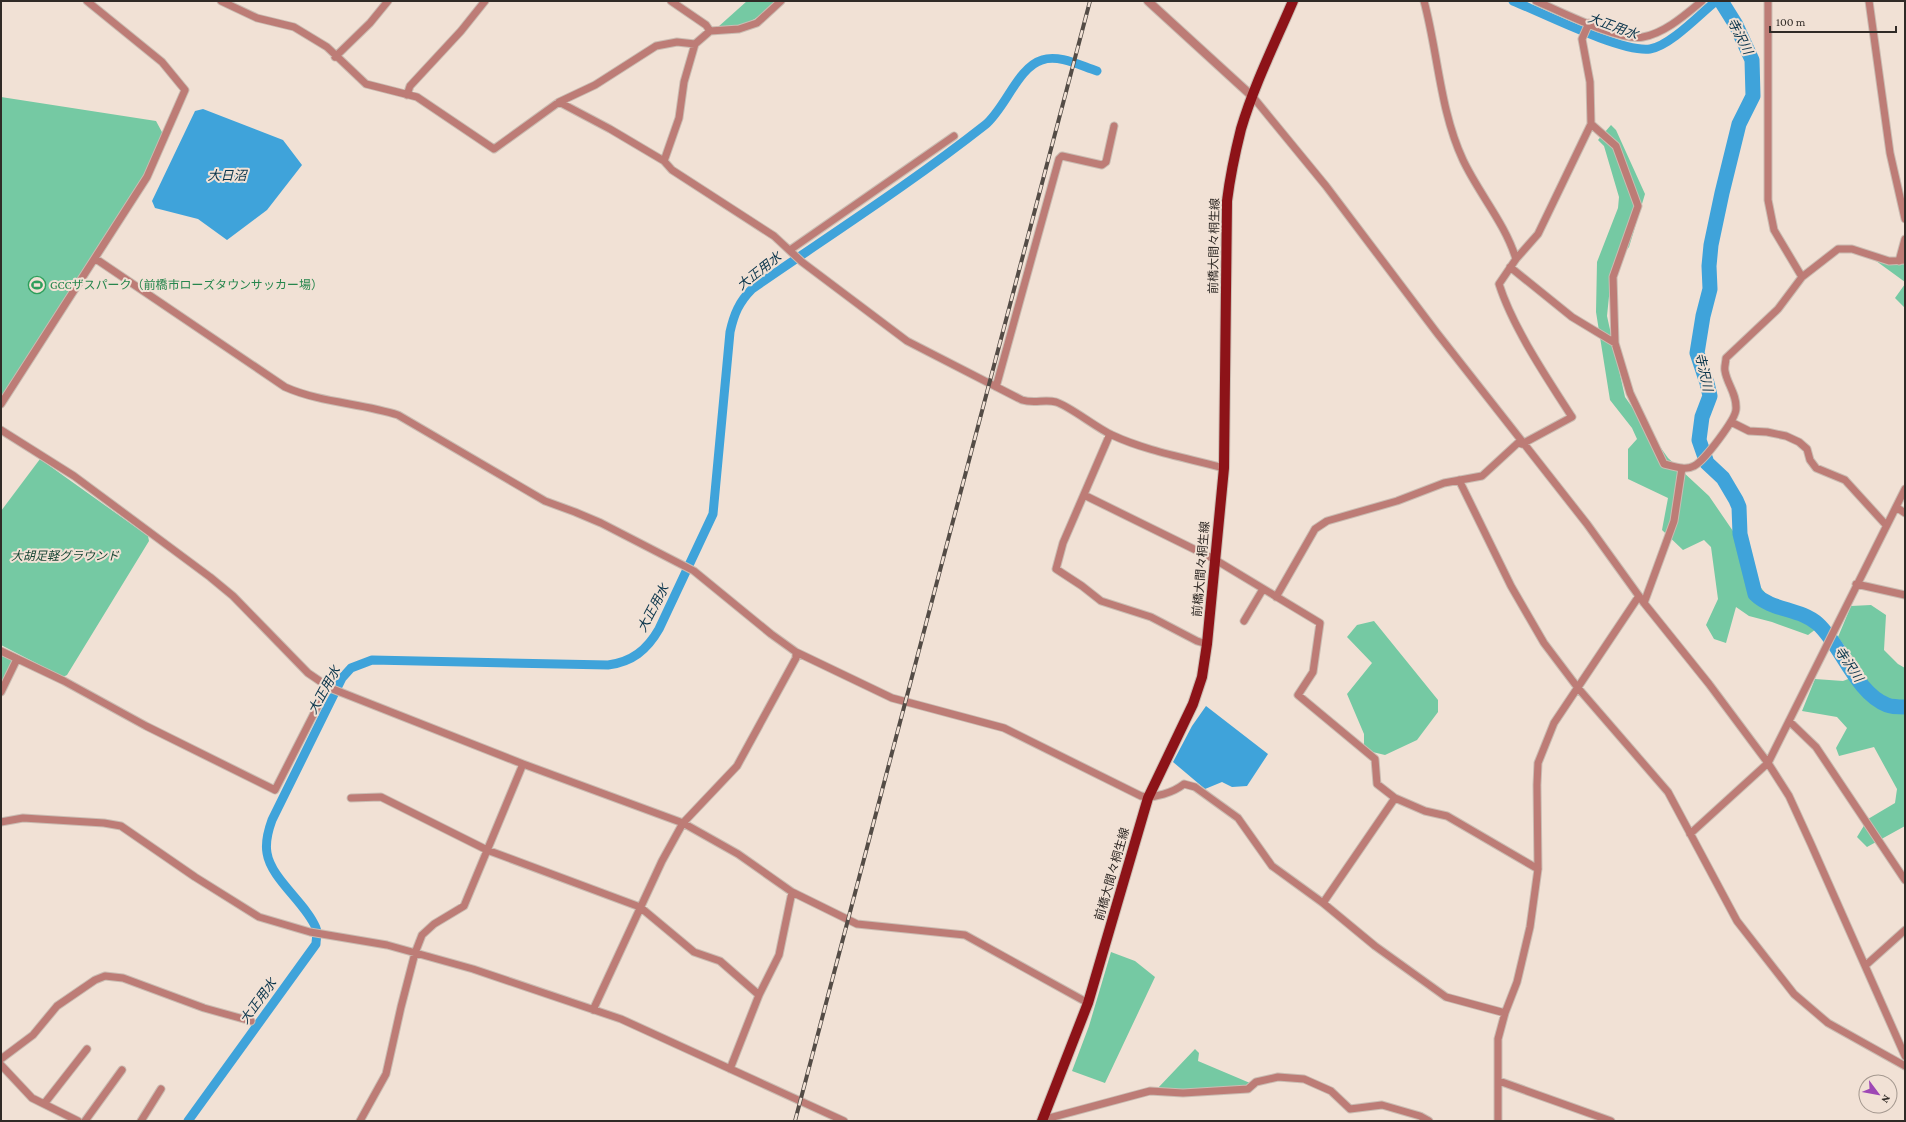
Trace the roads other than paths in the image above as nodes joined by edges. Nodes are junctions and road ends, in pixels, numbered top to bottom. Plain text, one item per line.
1 (87, 1) edge
2 (221, 1) edge
3 (388, 1) edge
4 (485, 1) edge
5 (671, 1) edge
6 (781, 1) edge
7 (1148, 1) edge
8 (1293, 1) edge
9 (1424, 1) edge
10 (1536, 1) edge
11 (1702, 1) edge
12 (1768, 1) edge
13 (1869, 1) edge
14 (1588, 25) junction
15 (710, 31) junction
16 (695, 44) junction
17 (335, 57) junction
18 (407, 95) junction
19 (1253, 97) junction
20 (559, 102) junction
21 (1591, 124) junction
22 (1114, 126) dead end
23 (954, 136) dead end
24 (664, 161) junction
25 (1905, 219) edge
26 (1905, 239) edge
27 (791, 251) junction
28 (96, 259) junction
29 (1516, 259) junction
30 (1902, 261) edge
31 (1510, 268) junction
32 (1802, 277) junction
33 (1615, 343) junction
34 (996, 387) junction
35 (1, 404) edge
36 (1731, 422) junction
37 (1, 430) edge
38 (1110, 434) junction
39 (1521, 442) junction
40 (1224, 468) junction
41 (1682, 468) junction
42 (1459, 480) junction
43 (1905, 489) edge
44 (1084, 495) junction
45 (1896, 507) junction
46 (1905, 513) edge
47 (1886, 525) junction
48 (1214, 559) junction
49 (1856, 584) junction
50 (1262, 589) junction
51 (1905, 595) edge
52 (1639, 596) junction
53 (1276, 597) junction
54 (1644, 603) junction
55 (1244, 621) dead end
56 (1207, 644) junction
57 (1, 651) edge
58 (796, 652) junction
59 (17, 659) junction
60 (329, 687) junction
61 (1578, 688) junction
62 (1, 692) edge
63 (1789, 720) junction
64 (1768, 762) junction
65 (523, 764) junction
66 (351, 798) dead end
67 (1148, 798) junction
68 (1395, 798) junction
69 (1, 822) edge
70 (683, 823) junction
71 (1690, 834) junction
72 (488, 850) junction
73 (1538, 869) junction
74 (1905, 880) edge
75 (792, 892) junction
76 (1323, 902) junction
77 (640, 907) junction
78 (1905, 930) edge
79 (415, 953) junction
80 (1866, 965) junction
81 (760, 995) junction
82 (1088, 1003) junction
83 (593, 1010) junction
84 (1505, 1013) junction
85 (251, 1021) dead end
86 (88, 1049) dead end
87 (1905, 1056) edge
88 (1, 1059) edge
89 (1, 1065) edge
90 (1905, 1066) edge
91 (122, 1070) dead end
92 (730, 1070) junction
93 (1499, 1081) junction
94 (160, 1089) dead end
95 (44, 1104) junction
96 (78, 1121) edge
97 (85, 1121) edge
98 (141, 1121) edge
99 (360, 1121) edge
100 (844, 1121) edge
101 (1042, 1121) edge
102 (1429, 1121) edge
103 (1498, 1121) edge
104 (1611, 1121) edge

1 - 28 street
2 - 17 street
3 - 17 street
4 - 18 street
5 - 15 street
6 - 15 street
7 - 19 street
8 - 19 main road, 前橋大間々桐生線
9 - 29 street
10 - 14 street
11 - 14 street
12 - 32 street
13 - 25 street
14 - 21 street
15 - 16 street
16 - 20 street
16 - 24 street
17 - 18 street
18 - 20 street
19 - 39 street
19 - 40 main road, 前橋大間々桐生線
20 - 24 street
21 - 29 street
21 - 33 street
22 - 34 street
23 - 27 street
24 - 27 street
26 - 30 street
27 - 34 street
28 - 35 street
28 - 58 street
29 - 31 street
30 - 32 street
31 - 33 street
31 - 39 street
32 - 36 street
33 - 41 street
34 - 38 street
36 - 41 street
36 - 47 street
37 - 60 street
38 - 40 street
38 - 44 street
39 - 42 street
39 - 52 street
40 - 48 main road, 前橋大間々桐生線
41 - 54 street
42 - 53 street
42 - 61 street
43 - 45 street
44 - 48 street
44 - 56 street
45 - 46 street
45 - 47 street
47 - 49 street
48 - 50 street
48 - 56 main road, 前橋大間々桐生線
49 - 51 street
49 - 63 street
50 - 53 street
50 - 55 street
52 - 54 street
52 - 61 street
53 - 68 street
54 - 64 street
56 - 67 main road, 前橋大間々桐生線
57 - 59 street
58 - 67 street
58 - 70 street
59 - 60 street
59 - 62 street
60 - 65 street
61 - 71 street
61 - 73 street
63 - 64 street
63 - 74 street
64 - 71 street
64 - 80 street
65 - 70 street
65 - 72 street
66 - 72 street
67 - 76 street
67 - 82 main road, 前橋大間々桐生線
68 - 73 street
68 - 76 street
69 - 79 street
70 - 75 street
70 - 77 street
71 - 90 street
72 - 77 street
72 - 79 street
73 - 84 street
75 - 81 street
75 - 82 street
76 - 84 street
77 - 81 street
77 - 83 street
78 - 80 street
79 - 83 street
79 - 99 street
80 - 87 street
81 - 92 street
82 - 101 main road, 前橋大間々桐生線
83 - 92 street
84 - 93 street
85 - 88 street
86 - 95 street
89 - 95 street
91 - 97 street
92 - 100 street
93 - 103 street
93 - 104 street
94 - 98 street
95 - 96 street
101 - 102 street

